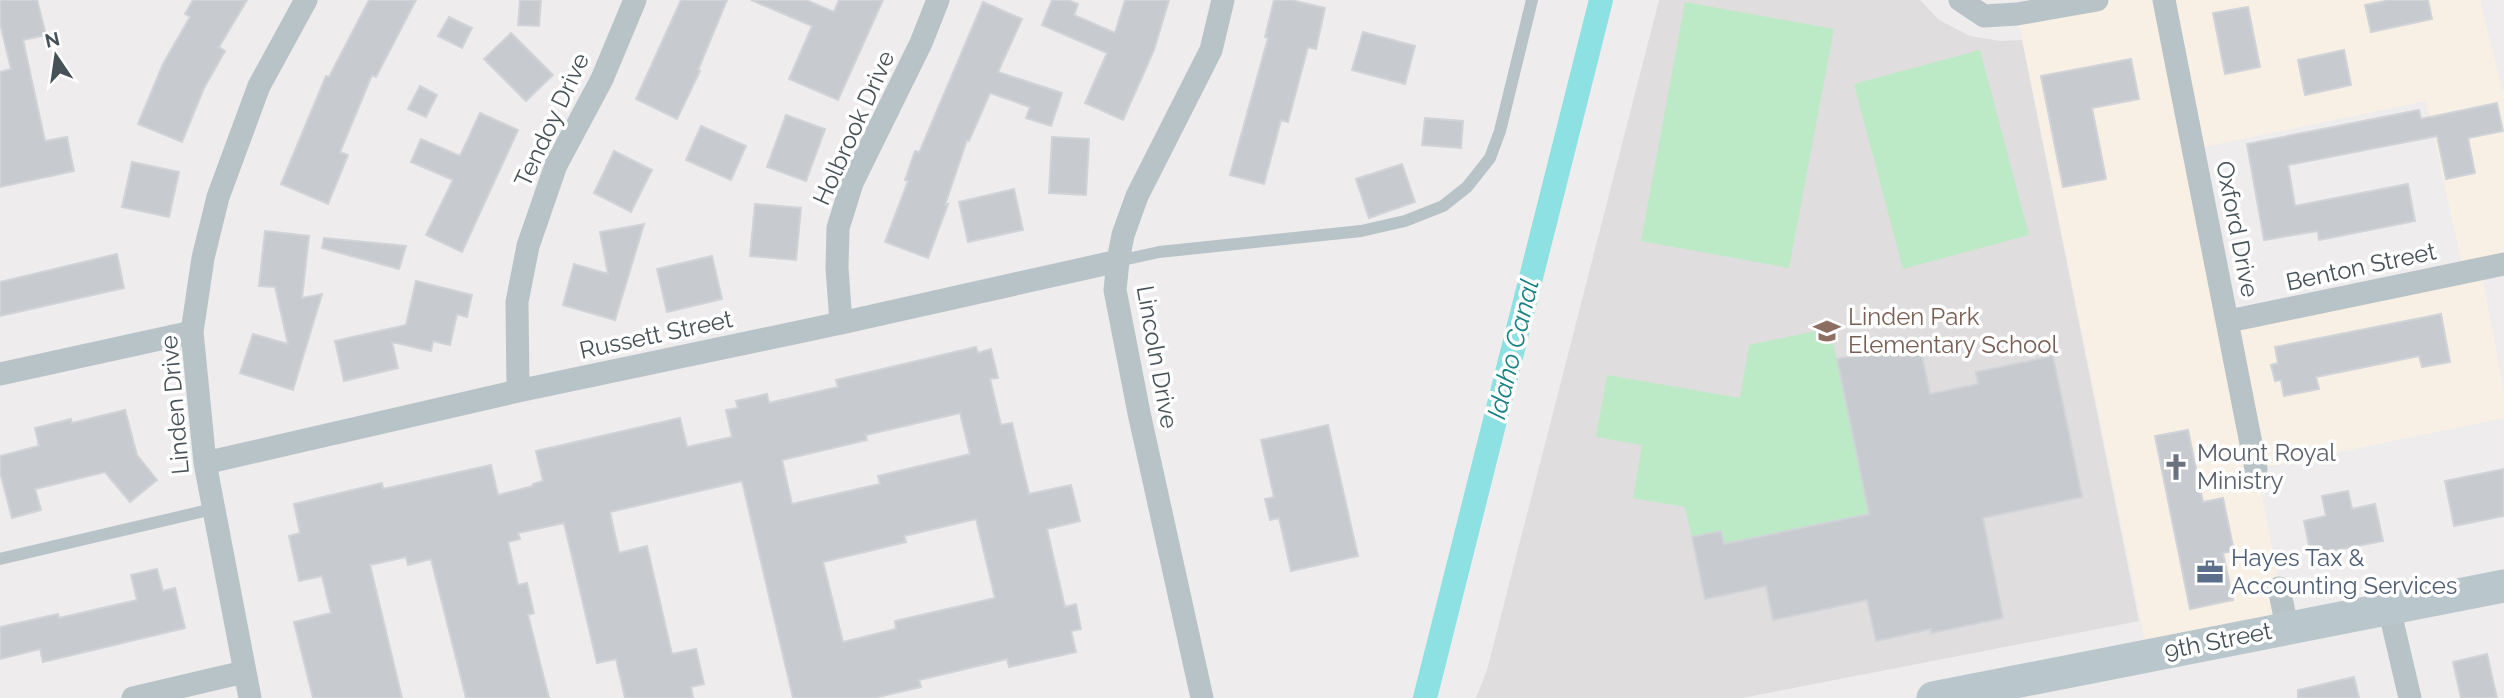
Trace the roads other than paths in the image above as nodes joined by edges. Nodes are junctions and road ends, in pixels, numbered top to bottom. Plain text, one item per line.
1 (306, 0) edge
2 (635, 0) edge
3 (938, 0) edge
4 (1223, 0) edge
5 (1532, 0) edge
6 (1960, 0) edge
7 (2097, 0) edge
8 (2164, 0) edge
9 (1118, 261) junction
10 (2504, 264) edge
11 (2229, 321) junction
12 (841, 323) junction
13 (192, 332) junction
14 (0, 374) edge
15 (518, 391) junction
16 (205, 463) junction
17 (2256, 469) dead end
18 (213, 509) junction
19 (0, 559) edge
20 (2504, 586) edge
21 (2279, 588) dead end
22 (2389, 608) junction
23 (2287, 627) junction
24 (244, 672) junction
25 (134, 698) edge
26 (250, 698) edge
27 (1202, 698) edge
28 (1933, 698) edge
29 (2410, 698) edge

1 - 13 street, Linden Drive
2 - 15 street, Tendoy Drive
3 - 12 street, Holbrook Drive
4 - 9 street, Lincoln Drive
5 - 9 lane
6 - 7 street
8 - 11 street, Oxford Drive
9 - 12 street, Russett Street
9 - 27 street, Lincoln Drive
10 - 11 street, Benton Street
11 - 17 street, Oxford Drive
12 - 15 street, Russett Street
13 - 14 street
13 - 16 street, Linden Drive
15 - 16 street, Russett Street
16 - 18 street, Linden Drive
18 - 19 lane
18 - 24 street, Linden Drive
20 - 22 street, 9th Street
21 - 23 street
22 - 23 street, 9th Street
22 - 29 street
23 - 28 street, 9th Street
24 - 25 street
24 - 26 street, Linden Drive

